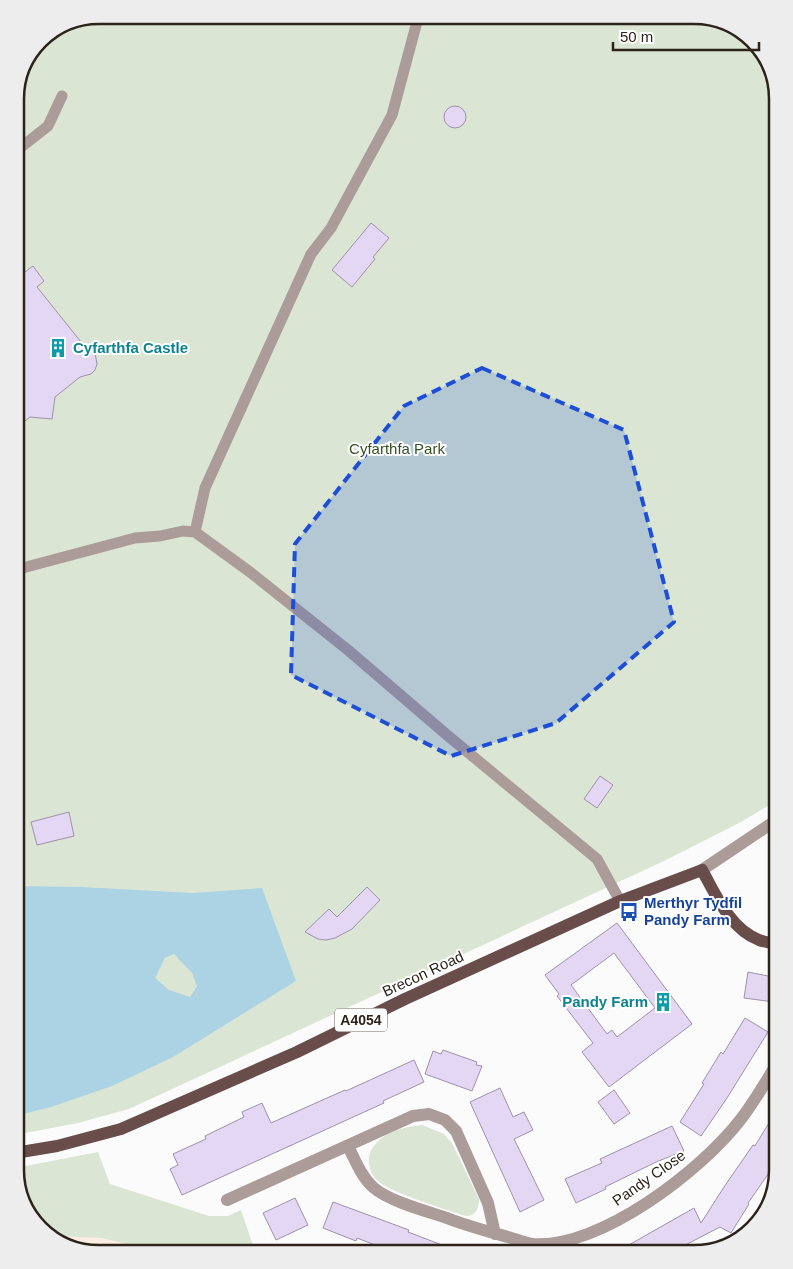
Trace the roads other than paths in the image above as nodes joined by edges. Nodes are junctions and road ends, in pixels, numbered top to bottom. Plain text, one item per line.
1 (416, 24) edge
2 (62, 96) dead end
3 (24, 145) edge
4 (195, 532) junction
5 (24, 568) edge
6 (769, 825) edge
7 (702, 870) junction
8 (620, 901) junction
9 (769, 943) edge
10 (769, 1076) edge
11 (348, 1146) junction
12 (24, 1151) edge
13 (227, 1200) dead end
14 (496, 1234) junction

1 - 4 lane
2 - 3 lane
4 - 5 lane
4 - 8 lane
6 - 7 street, Brecon Road
7 - 8 main road, Brecon Road / A4054
7 - 9 main road
8 - 12 main road, Brecon Road / A4054
10 - 14 street, Pandy Close
11 - 13 street
11 - 14 street, Pandy Close
11 - 14 street

